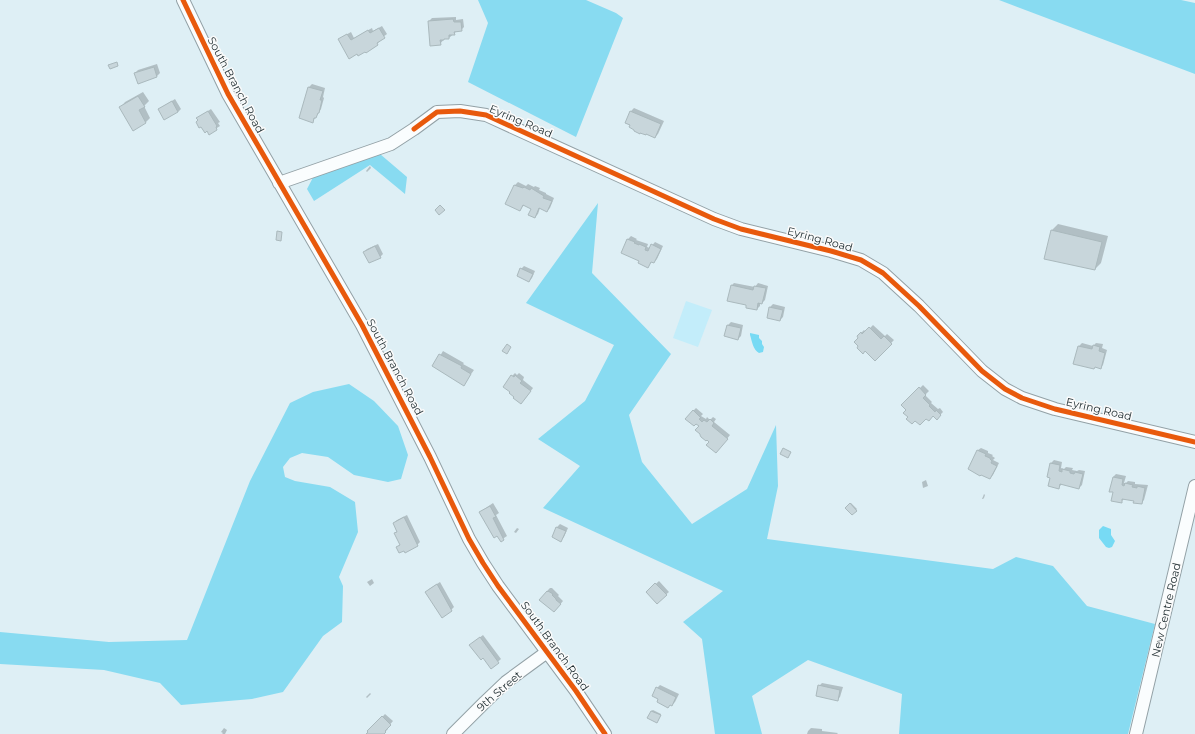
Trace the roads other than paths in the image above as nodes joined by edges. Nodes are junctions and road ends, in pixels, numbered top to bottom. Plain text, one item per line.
1 (183, 0) edge
2 (279, 183) junction
3 (1195, 442) edge
4 (1195, 486) edge
5 (547, 652) junction
6 (600, 732) edge
7 (453, 734) edge
8 (1136, 734) edge

1 - 2 street, South Branch Road
2 - 3 street, Eyring Road
2 - 5 street, South Branch Road
4 - 8 street, New Centre Road
5 - 6 street, South Branch Road
5 - 7 street, 9th Street

